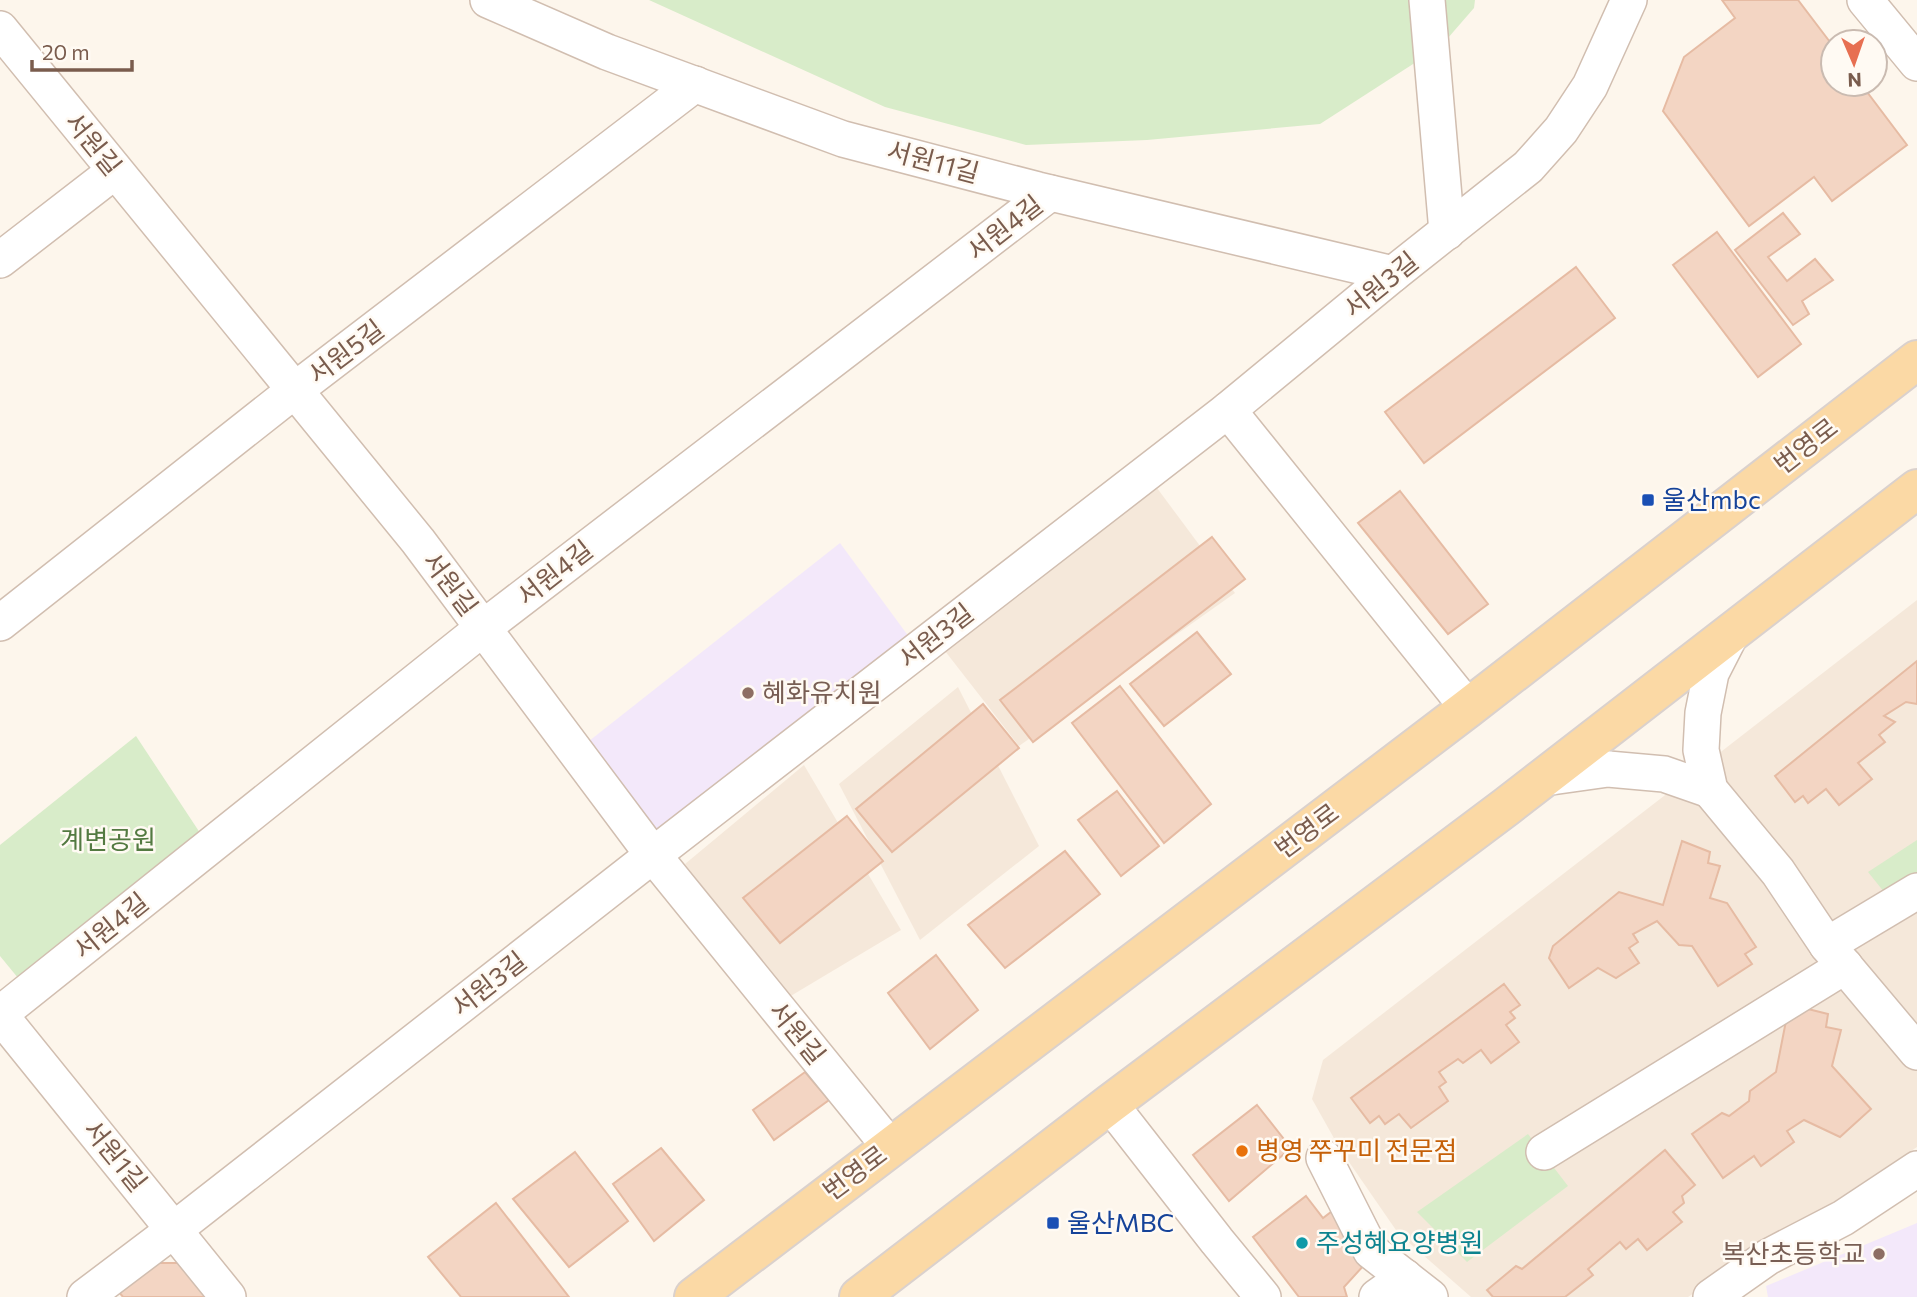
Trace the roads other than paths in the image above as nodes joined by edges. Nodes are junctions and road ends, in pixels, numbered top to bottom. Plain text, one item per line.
1 (488, 0) edge
2 (1427, 0) edge
3 (1629, 0) edge
4 (1865, 0) edge
5 (0, 29) edge
6 (1917, 63) edge
7 (695, 84) junction
8 (115, 171) junction
9 (1050, 193) junction
10 (1447, 232) junction
11 (0, 260) edge
12 (1393, 274) junction
13 (1917, 360) edge
14 (295, 390) junction
15 (1228, 410) junction
16 (1917, 489) edge
17 (0, 623) edge
18 (483, 628) junction
19 (1732, 632) junction
20 (1468, 708) junction
21 (1544, 778) junction
22 (1710, 790) junction
23 (653, 855) junction
24 (1917, 891) edge
25 (1836, 955) junction
26 (0, 1015) edge
27 (1917, 1052) edge
28 (1110, 1104) junction
29 (890, 1147) junction
30 (1544, 1152) dead end
31 (1324, 1158) dead end
32 (1917, 1169) edge
33 (175, 1229) junction
34 (1418, 1287) edge
35 (85, 1297) edge
36 (228, 1297) edge
37 (694, 1297) edge
38 (859, 1297) edge
39 (1263, 1297) edge
40 (1377, 1297) edge
41 (1711, 1297) edge

1 - 7 street, 서원11길
2 - 10 street
3 - 10 street, 서원3길
4 - 6 street
5 - 8 street, 서원길
7 - 9 street, 서원11길
7 - 14 street, 서원5길
8 - 11 street
8 - 14 street, 서원길
9 - 12 street, 서원11길
9 - 18 street, 서원4길
10 - 12 street, 서원3길
12 - 15 street, 서원3길
13 - 20 main road, 번영로
14 - 17 street, 서원5길
14 - 18 street, 서원길
15 - 20 street
15 - 23 street, 서원3길
16 - 19 main road
18 - 23 street, 서원길
18 - 26 street, 서원4길
19 - 21 main road
19 - 22 street
20 - 29 main road, 번영로
21 - 22 street
21 - 28 main road
22 - 25 street
23 - 29 street, 서원길
23 - 33 street, 서원3길
24 - 25 street
25 - 27 street
25 - 30 street
26 - 33 street, 서원1길
28 - 38 main road
28 - 39 street
29 - 37 main road, 번영로
31 - 34 street
32 - 41 street
33 - 35 street, 서원3길
33 - 36 street, 서원1길
34 - 40 street

